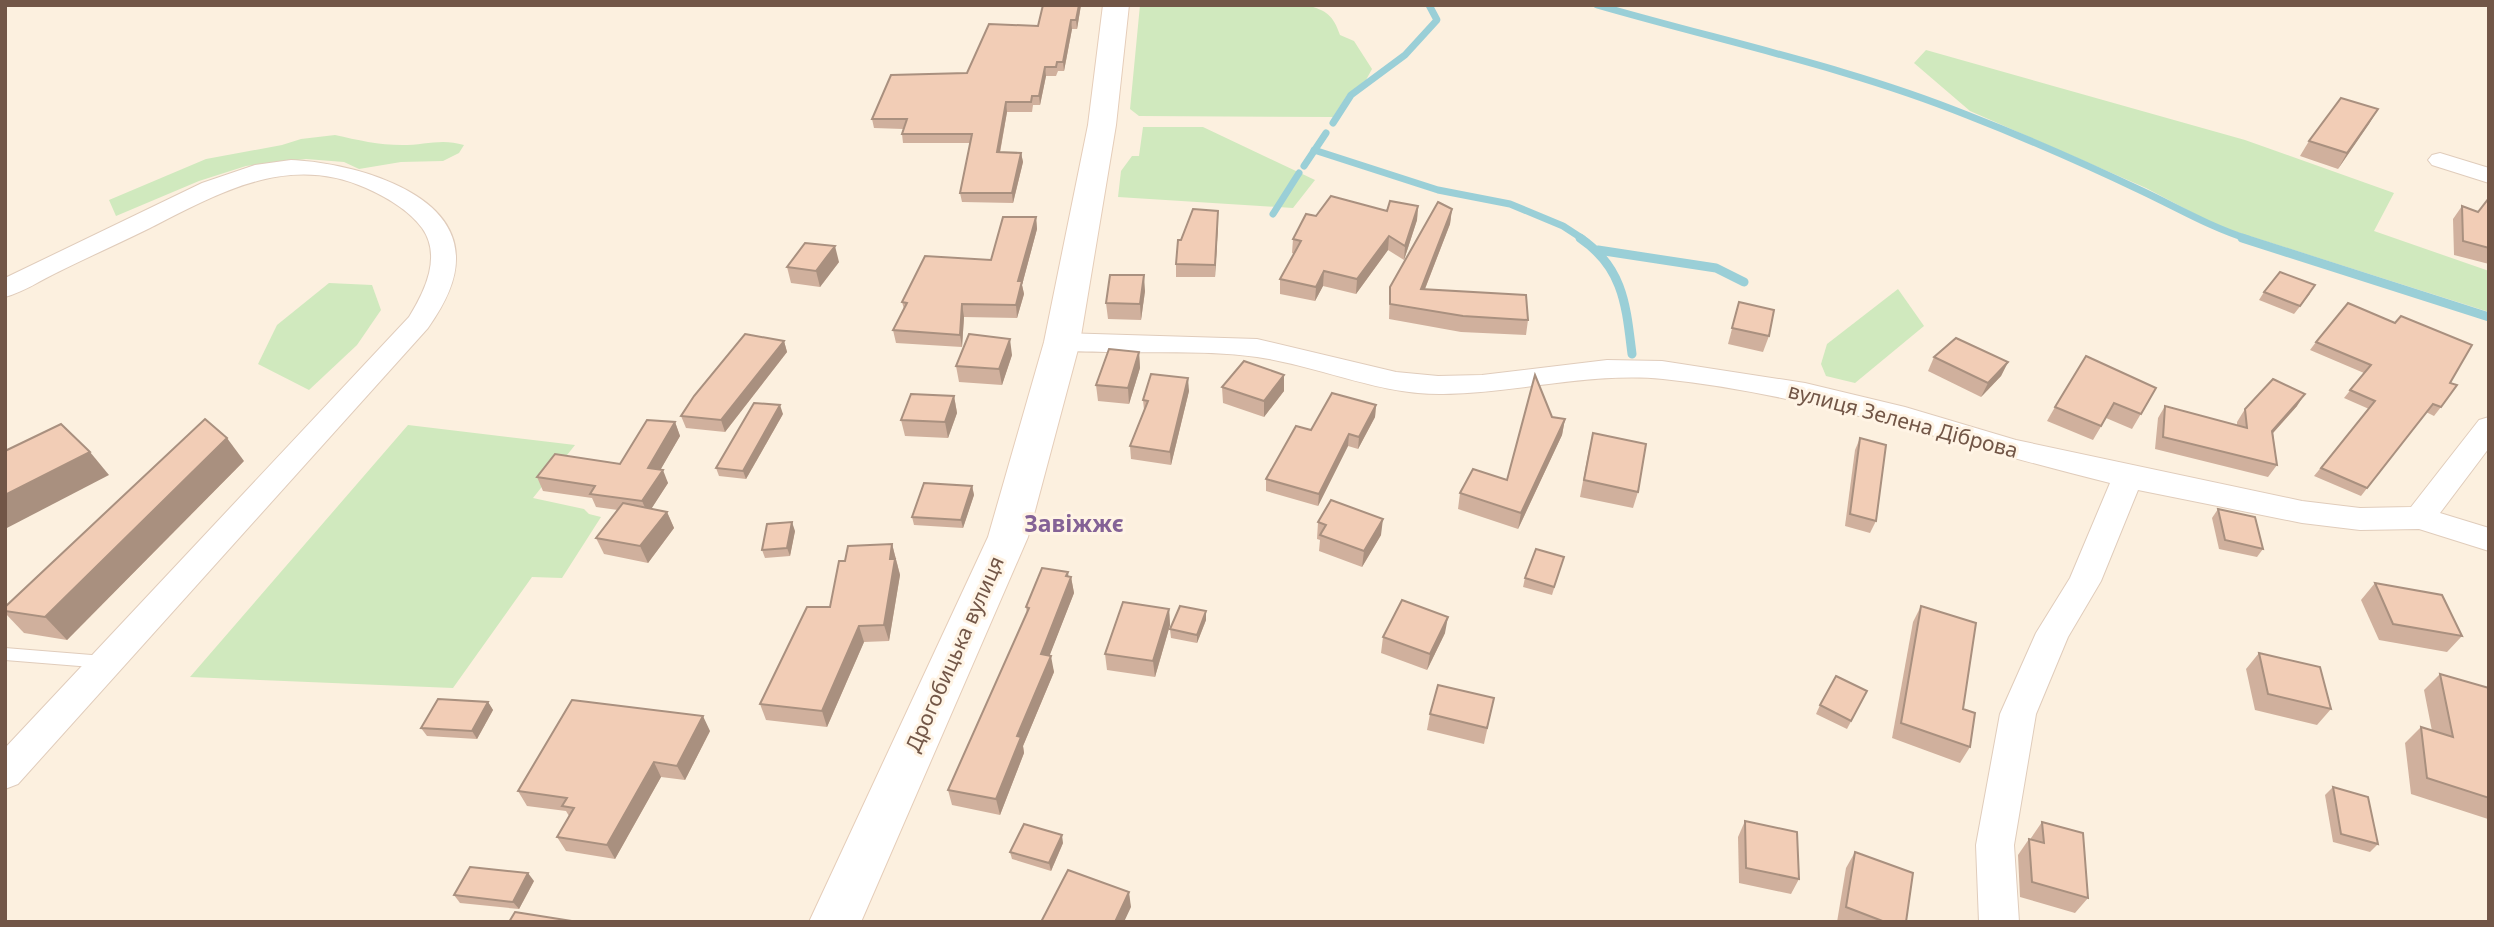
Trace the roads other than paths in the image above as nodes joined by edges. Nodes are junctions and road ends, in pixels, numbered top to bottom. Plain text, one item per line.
1 (1116, 5) edge
2 (2440, 160) dead end
3 (2489, 176) edge
4 (5, 289) edge
5 (1062, 342) junction
6 (2489, 427) edge
7 (2128, 478) junction
8 (2420, 518) junction
9 (2489, 540) edge
10 (5, 654) edge
11 (104, 662) junction
12 (5, 773) edge
13 (835, 922) edge
14 (1998, 922) edge

1 - 5 street, Дрогобицька вулиця
2 - 3 street
4 - 11 street
5 - 7 street, вулиця Зелена Діброва
5 - 13 street, Дрогобицька вулиця
6 - 8 street
7 - 8 street, вулиця Зелена Діброва
7 - 14 street
8 - 9 street, вулиця Зелена Діброва
10 - 11 lane
11 - 12 street

